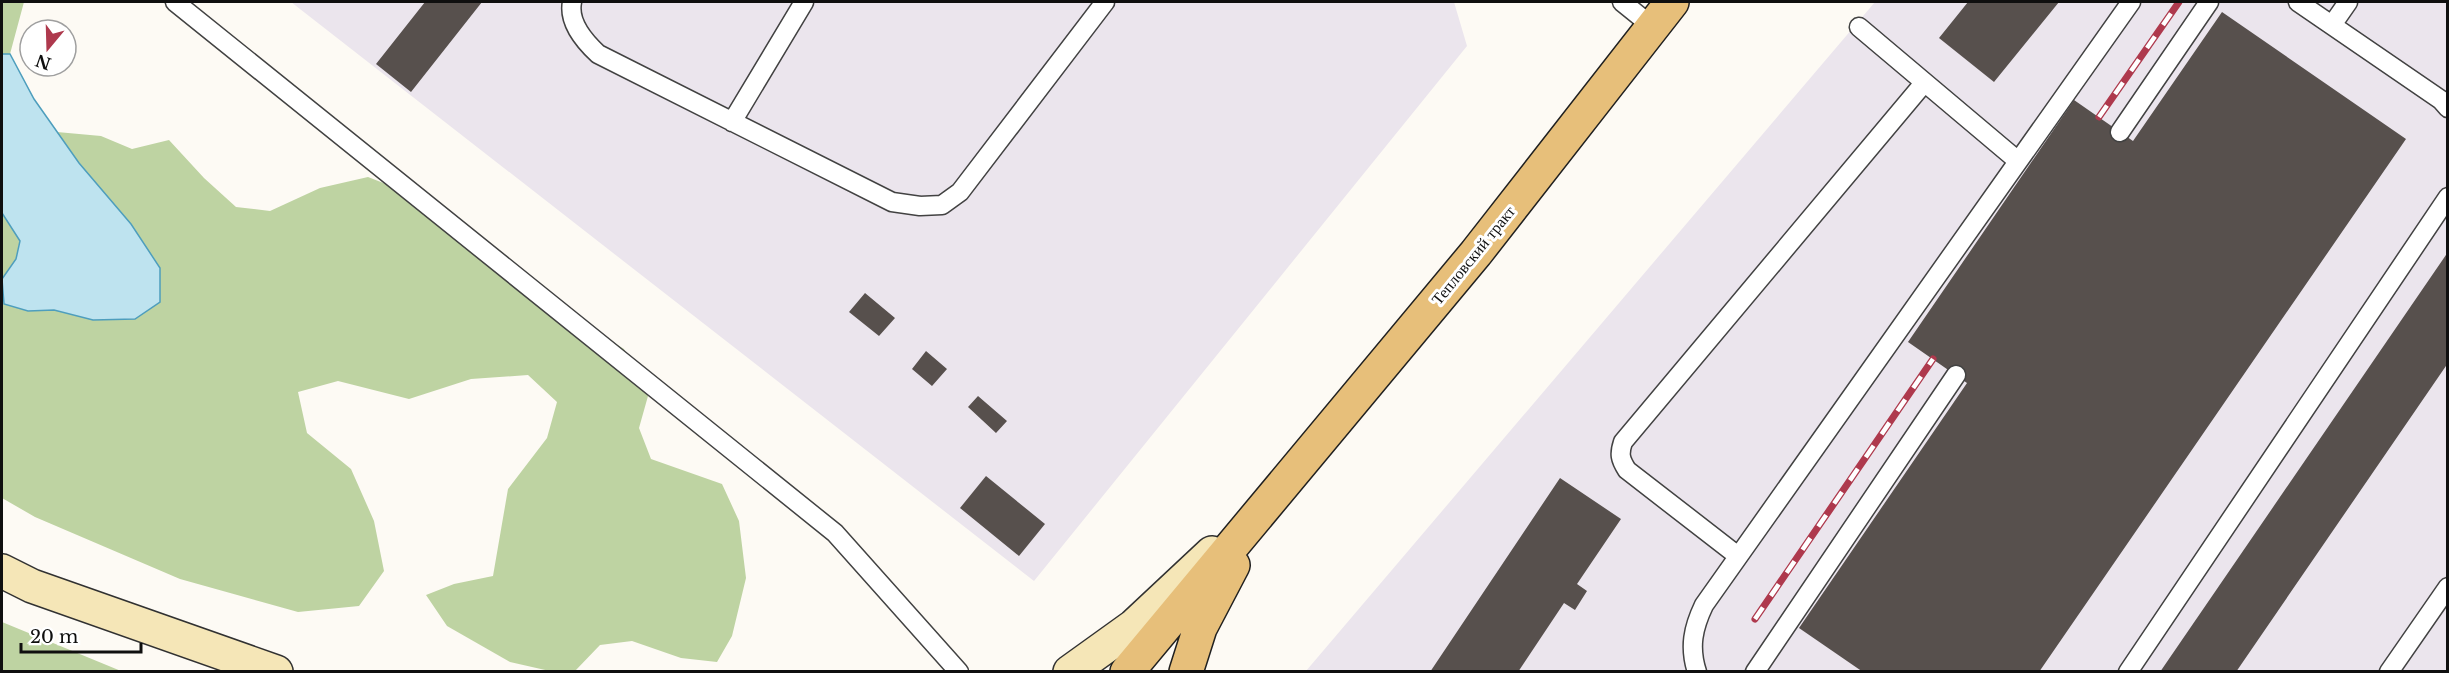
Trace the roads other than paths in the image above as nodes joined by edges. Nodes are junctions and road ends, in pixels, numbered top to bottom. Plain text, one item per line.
1 (175, 2) edge
2 (572, 2) edge
3 (804, 2) edge
4 (1105, 2) edge
5 (1622, 2) edge
6 (1672, 2) edge
7 (2131, 2) edge
8 (2209, 2) edge
9 (2298, 2) edge
10 (2348, 2) edge
11 (2332, 25) junction
12 (1653, 27) junction
13 (1859, 27) dead end
14 (1924, 83) junction
15 (2448, 108) edge
16 (732, 122) junction
17 (2120, 132) dead end
18 (2018, 161) junction
19 (2448, 197) edge
20 (1956, 375) dead end
21 (1266, 503) junction
22 (1738, 556) junction
23 (2, 570) edge
24 (2448, 587) edge
25 (276, 672) edge
26 (959, 672) edge
27 (1070, 672) edge
28 (1127, 672) edge
29 (1186, 672) edge
30 (1697, 672) edge
31 (1755, 672) edge
32 (2128, 672) edge
33 (2388, 672) edge

1 - 26 lane
2 - 16 lane
3 - 16 lane
4 - 16 lane
5 - 12 lane
6 - 12 main road, Тепловский тракт
7 - 18 lane
8 - 17 lane
9 - 11 lane
10 - 11 lane
11 - 15 lane
12 - 21 main road, Тепловский тракт
13 - 14 lane
14 - 18 lane
14 - 22 lane
18 - 22 lane
19 - 32 lane
20 - 31 lane
21 - 27 main road
21 - 28 main road
21 - 29 main road
22 - 30 lane
23 - 25 main road
24 - 33 lane

